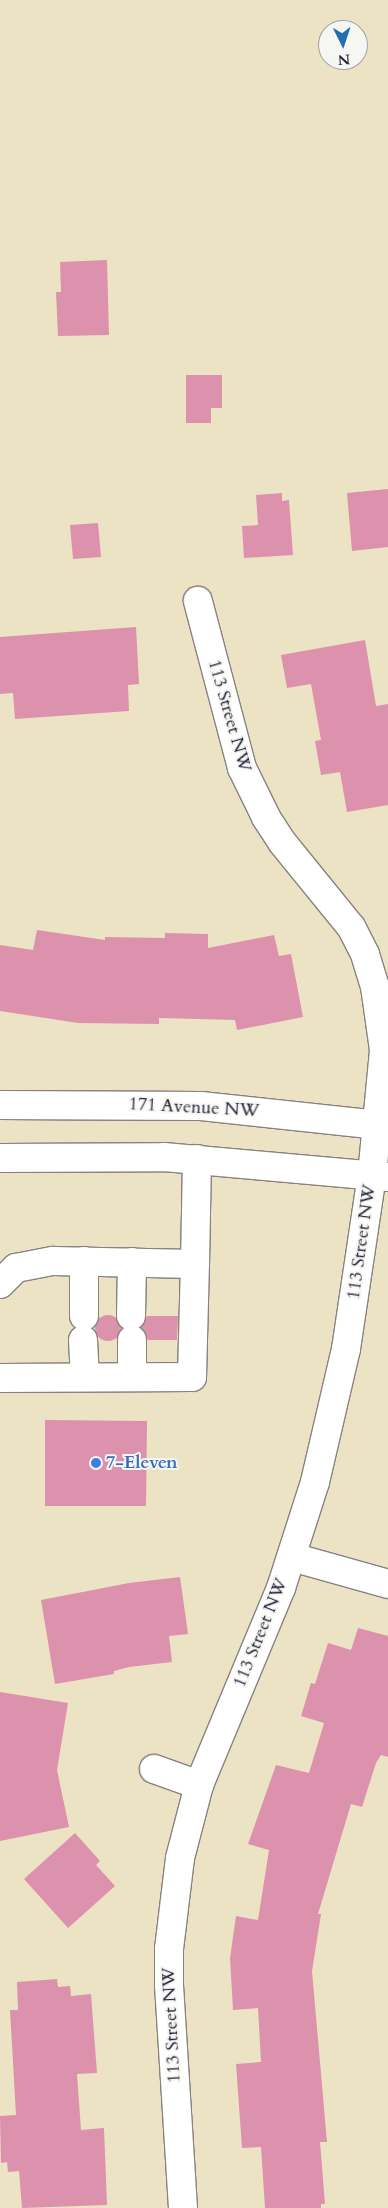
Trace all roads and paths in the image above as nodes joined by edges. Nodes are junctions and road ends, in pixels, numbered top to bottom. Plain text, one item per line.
1 (198, 601) dead end
2 (0, 1105) edge
3 (383, 1125) edge
4 (0, 1158) edge
5 (197, 1159) junction
6 (380, 1176) edge
7 (84, 1261) junction
8 (132, 1262) junction
9 (195, 1264) junction
10 (0, 1284) edge
11 (132, 1377) junction
12 (0, 1378) edge
13 (86, 1378) junction
14 (292, 1557) junction
15 (388, 1584) edge
16 (154, 1769) dead end
17 (199, 1785) junction
18 (183, 2208) edge

1 - 3 street, 113 Street NW
2 - 3 street, 171 Avenue NW
3 - 6 street, 113 Street NW
4 - 5 street
5 - 6 street
5 - 9 street
6 - 14 street, 113 Street NW
7 - 8 street
7 - 10 street
7 - 13 street
8 - 9 street
8 - 11 street
9 - 11 street
11 - 13 street
12 - 13 street
14 - 15 street
14 - 17 street, 113 Street NW
16 - 17 street
17 - 18 street, 113 Street NW

